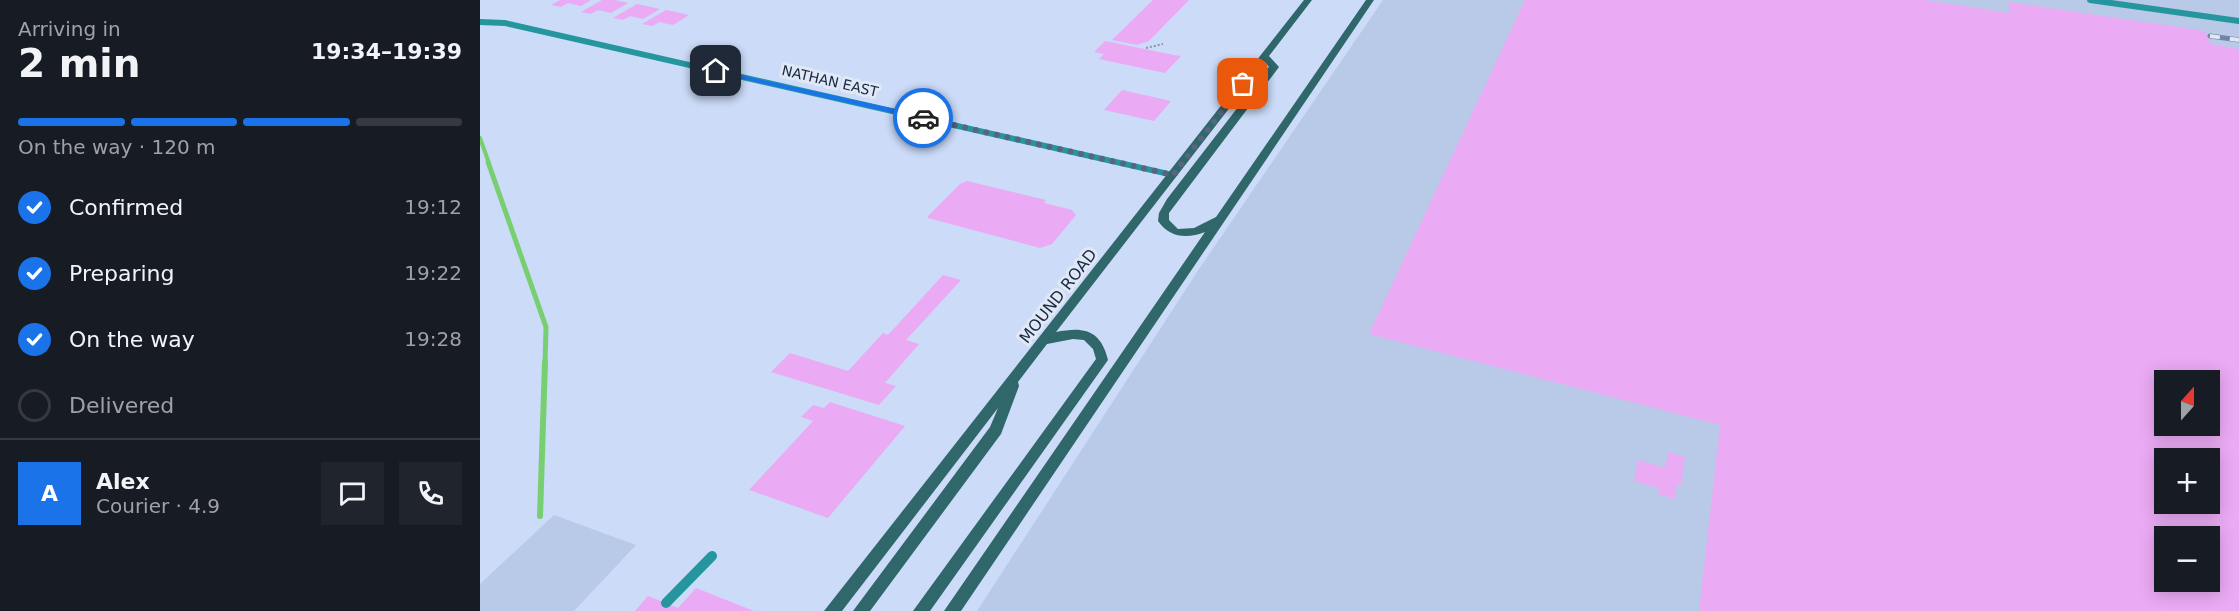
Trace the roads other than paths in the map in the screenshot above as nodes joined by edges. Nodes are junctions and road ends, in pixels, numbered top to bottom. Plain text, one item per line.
1 (1308, 0) edge
2 (1370, 0) edge
3 (2090, 0) edge
4 (2239, 21) edge
5 (480, 22) edge
6 (1264, 56) junction
7 (1173, 175) junction
8 (1226, 214) junction
9 (1045, 340) junction
10 (1018, 374) junction
11 (712, 556) dead end
12 (666, 603) dead end
13 (832, 611) edge
14 (861, 611) edge
15 (921, 611) edge
16 (952, 611) edge

1 - 6 main road, MOUND ROAD
2 - 8 main road
3 - 4 lane
5 - 7 street, NATHAN EAST
6 - 7 main road, MOUND ROAD
6 - 8 main road
7 - 9 main road, MOUND ROAD
8 - 16 main road
9 - 10 main road, MOUND ROAD
9 - 15 main road
10 - 13 main road, MOUND ROAD
10 - 14 main road
11 - 12 lane

